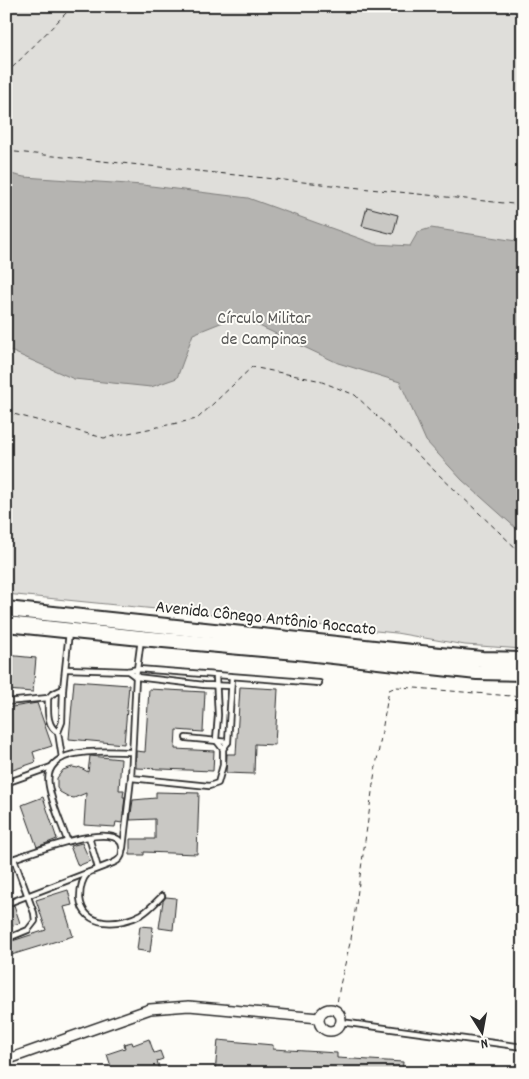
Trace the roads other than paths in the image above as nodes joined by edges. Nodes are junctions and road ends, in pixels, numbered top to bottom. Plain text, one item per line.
1 (6, 609) edge
2 (6, 624) edge
3 (69, 631) junction
4 (141, 638) junction
5 (523, 660) edge
6 (66, 669) junction
7 (138, 669) junction
8 (128, 670) junction
9 (523, 673) edge
10 (216, 676) junction
11 (136, 677) junction
12 (232, 677) junction
13 (319, 683) dead end
14 (217, 686) junction
15 (232, 686) junction
16 (63, 689) junction
17 (48, 698) junction
18 (6, 702) edge
19 (58, 732) junction
20 (186, 738) dead end
21 (216, 740) junction
22 (228, 742) junction
23 (223, 749) junction
24 (132, 752) junction
25 (62, 758) junction
26 (51, 768) junction
27 (131, 778) junction
28 (6, 782) edge
29 (89, 837) junction
30 (67, 840) junction
31 (123, 849) junction
32 (14, 859) junction
33 (6, 861) edge
34 (98, 868) junction
35 (89, 872) junction
36 (28, 896) junction
37 (162, 896) dead end
38 (6, 904) edge
39 (6, 939) edge
40 (319, 1018) junction
41 (341, 1022) junction
42 (523, 1047) edge
43 (6, 1060) edge

1 - 5 main road, Avenida Cônego Antônio Roccato
2 - 3 main road, Avenida Cônego Antônio Roccato
3 - 4 main road, Avenida Cônego Antônio Roccato
3 - 6 lane
4 - 7 lane
4 - 9 main road, Avenida Cônego Antônio Roccato
6 - 8 lane
6 - 16 lane
7 - 8 lane
7 - 10 lane
7 - 11 lane
8 - 11 lane
10 - 12 lane
10 - 14 lane
11 - 14 lane
11 - 24 lane
12 - 13 lane
12 - 15 lane
14 - 15 lane
14 - 21 lane
15 - 22 lane
16 - 17 lane
16 - 19 lane
17 - 18 lane
17 - 19 lane
19 - 25 lane
20 - 21 lane
21 - 22 lane
21 - 23 lane
22 - 23 lane
23 - 27 lane
24 - 25 lane
24 - 27 lane
25 - 26 lane
26 - 28 lane
26 - 30 lane
27 - 31 lane
29 - 30 lane
29 - 31 lane
29 - 34 lane
30 - 32 lane
31 - 34 lane
32 - 33 lane
32 - 36 lane
34 - 35 lane
35 - 36 lane
35 - 37 lane
36 - 38 lane
36 - 39 lane
40 - 41 street
40 - 41 street
40 - 43 street
41 - 42 lane

